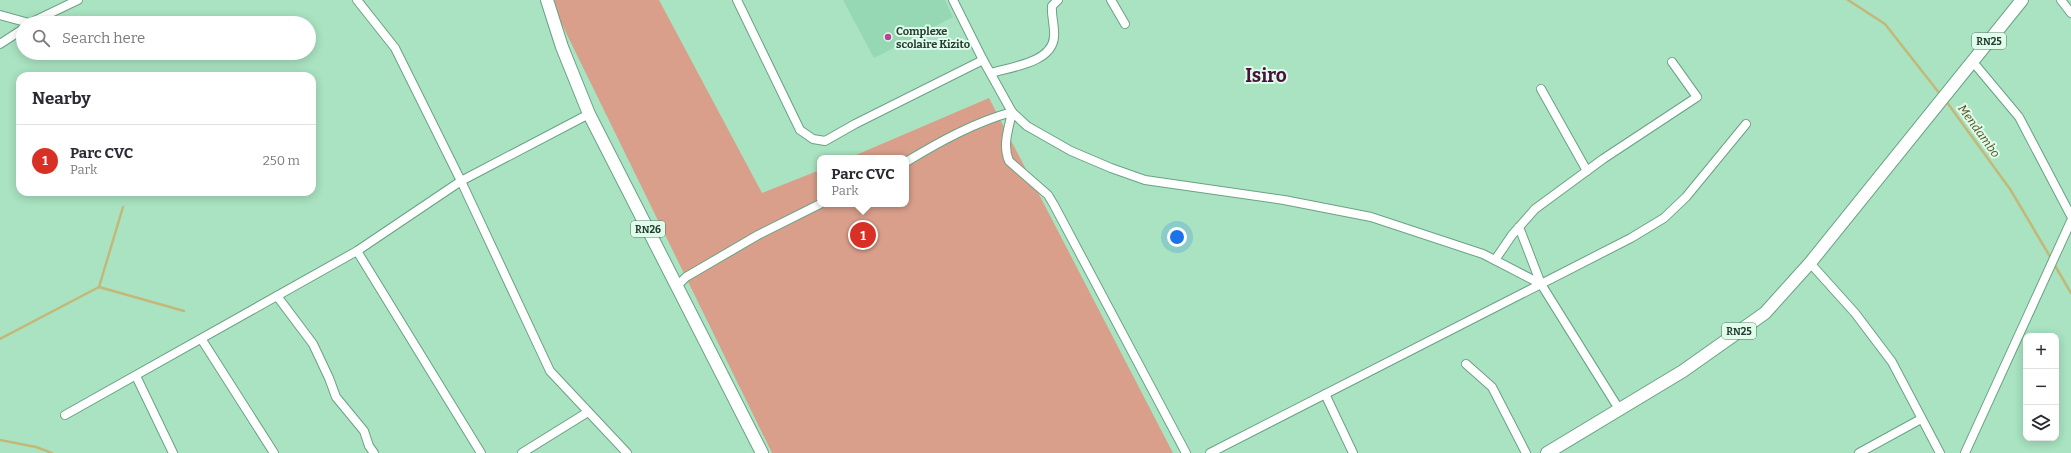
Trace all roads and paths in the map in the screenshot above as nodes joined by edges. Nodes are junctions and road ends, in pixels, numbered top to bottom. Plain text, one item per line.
1 (78, 0) edge
2 (357, 0) edge
3 (547, 0) edge
4 (736, 0) edge
5 (953, 0) edge
6 (1058, 0) edge
7 (1111, 0) edge
8 (2022, 0) edge
9 (2061, 0) edge
10 (2071, 13) edge
11 (0, 16) edge
12 (45, 16) edge
13 (16, 20) edge
14 (1125, 24) dead end
15 (16, 33) edge
16 (0, 44) edge
17 (983, 60) junction
18 (1672, 62) dead end
19 (1973, 62) junction
20 (991, 73) junction
21 (1541, 89) dead end
22 (1012, 112) junction
23 (589, 114) junction
24 (1746, 124) dead end
25 (909, 160) edge
26 (1588, 171) junction
27 (461, 181) junction
28 (817, 206) edge
29 (2071, 216) edge
30 (2071, 221) edge
31 (1519, 227) junction
32 (358, 251) junction
33 (1495, 260) junction
34 (1810, 263) junction
35 (1541, 284) junction
36 (677, 286) junction
37 (277, 296) junction
38 (202, 340) junction
39 (1466, 364) dead end
40 (136, 376) junction
41 (1325, 394) junction
42 (1618, 409) junction
43 (588, 412) junction
44 (65, 415) dead end
45 (1921, 419) junction
46 (173, 453) edge
47 (274, 453) edge
48 (374, 453) edge
49 (481, 453) edge
50 (522, 453) edge
51 (627, 453) edge
52 (762, 453) edge
53 (1186, 453) edge
54 (1210, 453) edge
55 (1353, 453) edge
56 (1526, 453) edge
57 (1547, 453) edge
58 (1861, 453) edge
59 (1940, 453) edge
60 (1965, 453) edge

1 - 12 street
2 - 27 street
3 - 23 main road, RN26
4 - 17 street
5 - 17 street
6 - 20 street
7 - 14 street
8 - 19 main road, RN25
9 - 10 street
11 - 13 street
15 - 16 street
17 - 20 street
18 - 26 street
19 - 29 street
19 - 34 main road, RN25
20 - 22 street
21 - 26 street
22 - 25 street
22 - 33 street
22 - 53 street
23 - 27 street
23 - 36 main road, RN26
24 - 35 street
26 - 31 street
27 - 32 street
27 - 43 street
28 - 36 street
30 - 60 street
31 - 33 street
31 - 35 street
32 - 37 street
32 - 49 street
33 - 35 street
34 - 42 main road, RN25
34 - 45 street
35 - 41 street
35 - 42 street
36 - 52 main road, RN26
37 - 38 street
37 - 48 street
38 - 40 street
38 - 47 street
39 - 56 street
40 - 44 street
40 - 46 street
41 - 54 street
41 - 55 street
42 - 57 main road, RN25
43 - 50 street
43 - 51 street
45 - 58 street
45 - 59 street

